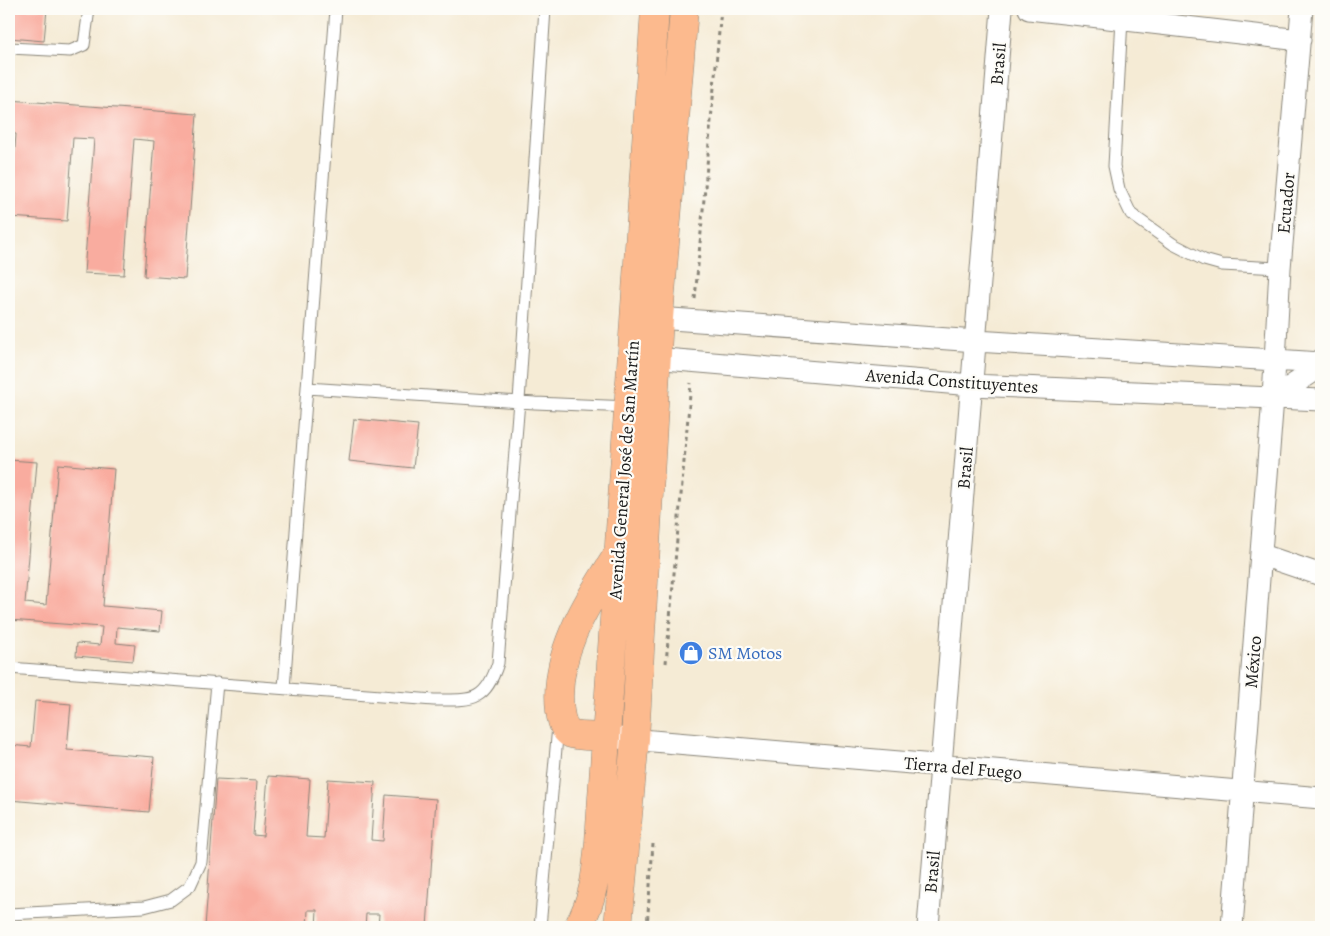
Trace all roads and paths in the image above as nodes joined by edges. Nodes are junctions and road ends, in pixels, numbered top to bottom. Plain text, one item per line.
1 (89, 9) edge
2 (336, 9) edge
3 (545, 9) edge
4 (654, 9) edge
5 (684, 9) edge
6 (721, 9) edge
7 (1002, 9) edge
8 (1029, 9) edge
9 (1302, 9) edge
10 (1122, 19) junction
11 (1300, 40) junction
12 (9, 48) edge
13 (1280, 268) junction
14 (647, 317) junction
15 (693, 320) junction
16 (976, 341) junction
17 (644, 357) junction
18 (1275, 360) junction
19 (693, 361) junction
20 (1321, 362) edge
21 (972, 384) junction
22 (307, 388) junction
23 (1273, 398) junction
24 (1321, 400) edge
25 (519, 401) junction
26 (641, 408) junction
27 (618, 553) junction
28 (1262, 555) junction
29 (1321, 575) edge
30 (666, 663) dead end
31 (9, 668) edge
32 (217, 683) junction
33 (284, 688) junction
34 (606, 737) junction
35 (635, 739) junction
36 (564, 740) junction
37 (941, 767) junction
38 (1242, 791) junction
39 (1321, 798) edge
40 (653, 839) dead end
41 (9, 914) edge
42 (540, 927) edge
43 (578, 927) edge
44 (618, 927) edge
45 (647, 927) edge
46 (928, 927) edge
47 (1232, 927) edge

1 - 12 lane
2 - 22 lane
3 - 25 lane
4 - 14 highway, Avenida General José de San Martín
5 - 14 highway, Avenida General José de San Martín
6 - 15 path
7 - 16 street, Brasil
8 - 10 street
9 - 11 street, Ecuador
10 - 11 street
10 - 13 lane
11 - 13 street, Ecuador
13 - 18 street, Ecuador
14 - 15 street
14 - 17 highway, Avenida General José de San Martín
15 - 16 street
16 - 18 street
16 - 21 street, Brasil
17 - 19 street, Avenida Constituyentes
17 - 26 highway, Avenida General José de San Martín
18 - 20 street
18 - 23 street, Ecuador
19 - 21 street, Avenida Constituyentes
19 - 30 path
20 - 23 street
21 - 23 street, Avenida Constituyentes
21 - 37 street, Brasil
22 - 25 lane
22 - 33 lane
23 - 24 street, Avenida Constituyentes
23 - 28 street, México
25 - 26 lane
25 - 33 lane
26 - 27 highway, Avenida General José de San Martín
26 - 35 highway, Avenida General José de San Martín
27 - 34 highway, Avenida General José de San Martín
27 - 36 highway
28 - 29 street
28 - 38 street, México
31 - 32 lane
32 - 33 lane
32 - 41 lane
34 - 35 street, Tierra del Fuego
34 - 36 highway
34 - 43 highway, Avenida General José de San Martín
35 - 37 street, Tierra del Fuego
35 - 44 highway, Avenida General José de San Martín
36 - 42 lane
37 - 38 street, Tierra del Fuego
37 - 46 street, Brasil
38 - 39 street, Tierra del Fuego
38 - 47 street, México
40 - 45 path

